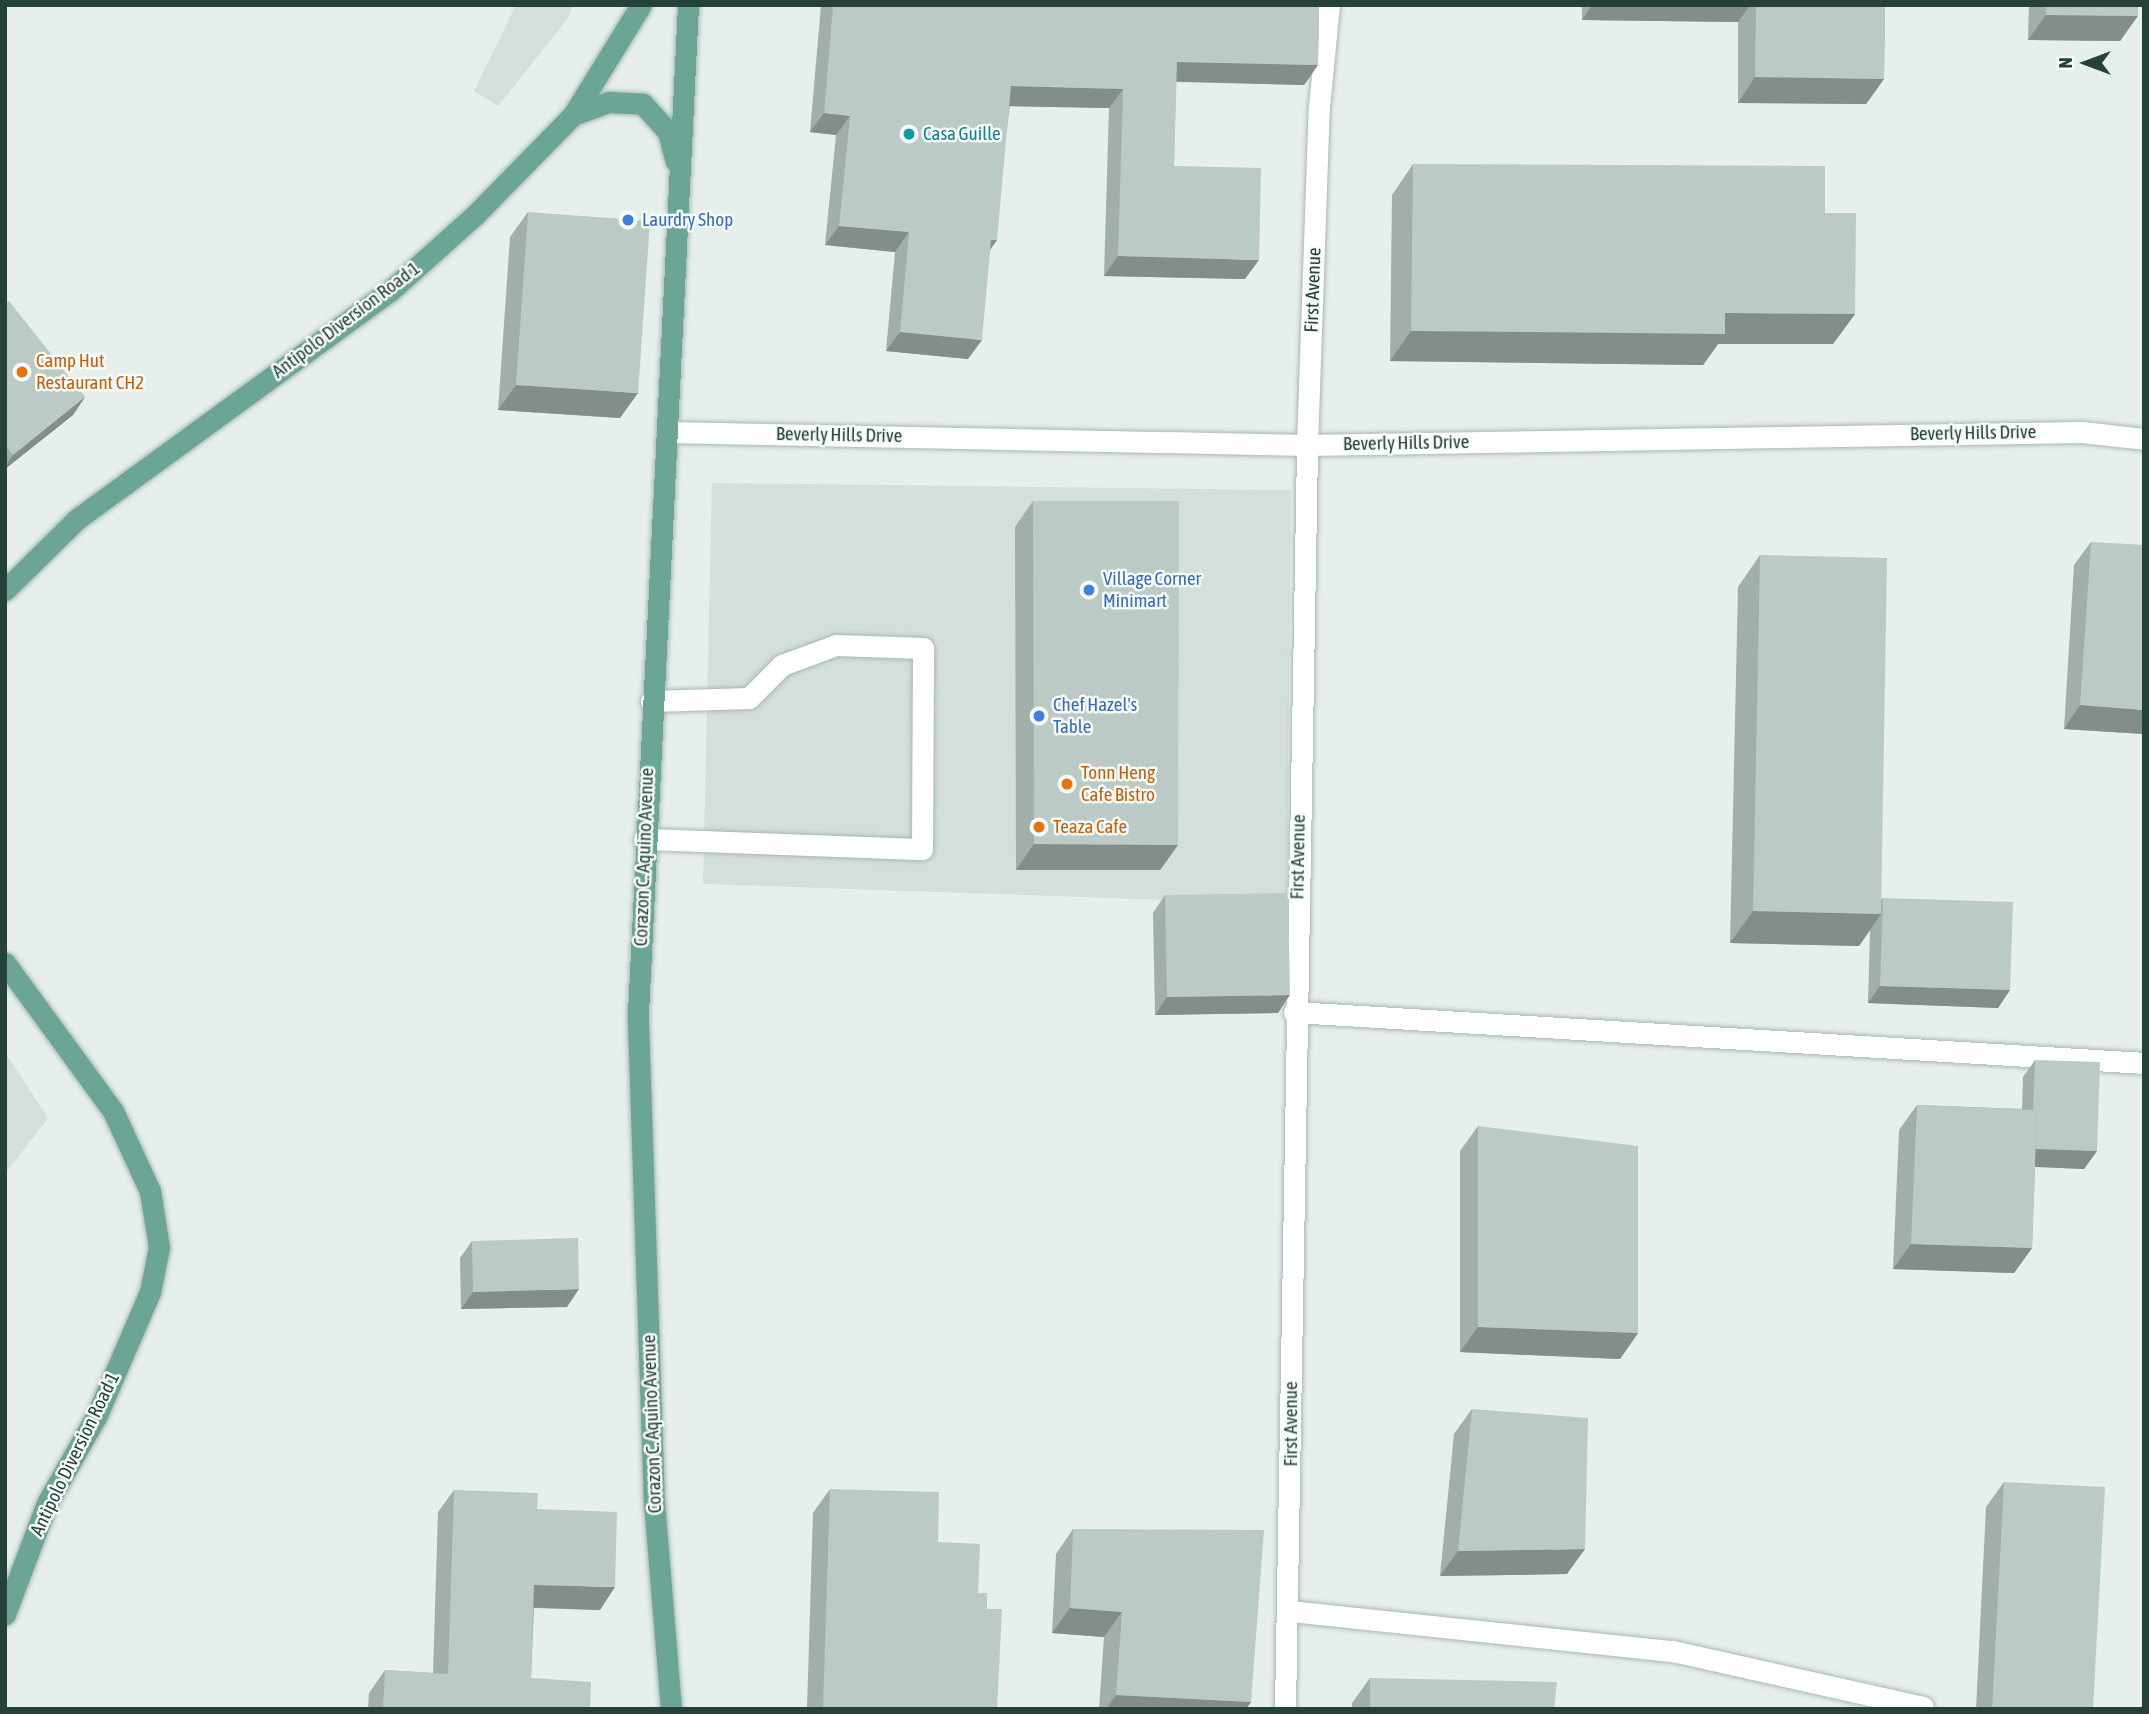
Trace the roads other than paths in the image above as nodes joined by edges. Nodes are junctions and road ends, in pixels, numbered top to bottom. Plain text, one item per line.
1 (641, 5) edge
2 (688, 5) edge
3 (1329, 5) edge
4 (572, 115) junction
5 (682, 182) junction
6 (667, 432) junction
7 (2144, 439) edge
8 (1307, 445) junction
9 (5, 590) edge
10 (651, 701) junction
11 (644, 839) junction
12 (5, 964) edge
13 (1294, 1012) junction
14 (2144, 1063) edge
15 (1290, 1611) junction
16 (5, 1614) edge
17 (1923, 1707) dead end
18 (671, 1709) edge
19 (1285, 1709) edge

1 - 4 main road, Antipolo Diversion Road 1
2 - 5 main road, Corazon C. Aquino Avenue
3 - 8 street, First Avenue
4 - 5 main road
4 - 9 main road, Antipolo Diversion Road 1
5 - 6 main road, Corazon C. Aquino Avenue
6 - 8 street, Beverly Hills Drive
6 - 10 main road, Corazon C. Aquino Avenue
7 - 8 street, Beverly Hills Drive
8 - 13 street, First Avenue
10 - 11 main road, Corazon C. Aquino Avenue
10 - 11 street
11 - 18 main road, Corazon C. Aquino Avenue
12 - 16 main road, Antipolo Diversion Road 1
13 - 14 street
13 - 15 street, First Avenue
15 - 17 street
15 - 19 street, First Avenue

